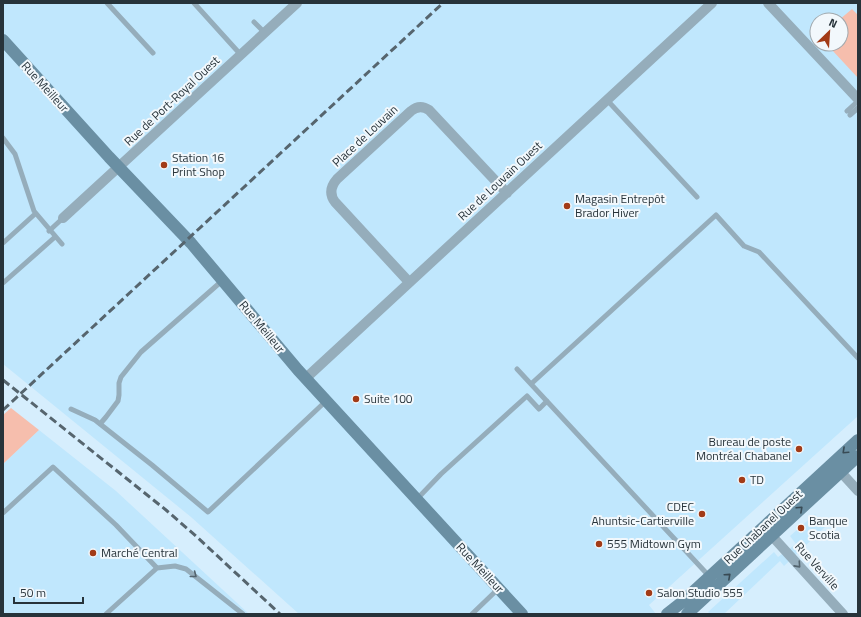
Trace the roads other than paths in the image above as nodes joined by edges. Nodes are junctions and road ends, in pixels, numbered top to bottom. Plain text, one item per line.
1 (107, 3) edge
2 (194, 3) edge
3 (297, 3) edge
4 (712, 3) edge
5 (768, 3) edge
6 (286, 7) edge
7 (254, 22) dead end
8 (265, 33) junction
9 (3, 40) edge
10 (153, 53) dead end
11 (241, 55) junction
12 (607, 100) junction
13 (858, 100) edge
14 (858, 108) edge
15 (3, 138) edge
16 (119, 167) junction
17 (507, 192) junction
18 (696, 197) dead end
19 (35, 214) junction
20 (63, 218) joint
21 (49, 231) junction
22 (55, 237) junction
23 (3, 243) edge
24 (62, 244) dead end
25 (223, 280) junction
26 (409, 282) junction
27 (3, 283) edge
28 (858, 358) edge
29 (517, 369) dead end
30 (306, 378) junction
31 (531, 384) junction
32 (327, 401) junction
33 (547, 401) junction
34 (71, 409) dead end
35 (100, 424) junction
36 (858, 440) edge
37 (858, 456) edge
38 (832, 463) junction
39 (841, 472) junction
40 (858, 491) edge
41 (417, 499) junction
42 (3, 513) edge
43 (772, 536) junction
44 (157, 568) junction
45 (709, 576) junction
46 (499, 588) junction
47 (680, 603) junction
48 (689, 613) edge
49 (106, 614) edge
50 (243, 614) edge
51 (472, 614) edge
52 (522, 614) edge
53 (666, 614) edge
54 (843, 614) edge

1 - 10 lane
2 - 11 lane
3 - 6 street, Rue de Port-Royal Ouest
4 - 12 street, Rue de Louvain Ouest
5 - 13 street
6 - 8 street, Rue de Port-Royal Ouest
7 - 8 lane
8 - 11 street, Rue de Port-Royal Ouest
9 - 16 street, Rue Meilleur
11 - 16 street, Rue de Port-Royal Ouest
12 - 17 street, Rue de Louvain Ouest
12 - 18 lane
13 - 14 lane
15 - 19 lane
16 - 20 street, Rue de Port-Royal Ouest
16 - 25 street, Rue Meilleur
17 - 26 street, Rue de Louvain Ouest
17 - 26 street, Place de Louvain
19 - 21 lane
19 - 23 lane
20 - 21 lane
21 - 22 lane
22 - 24 lane
22 - 27 lane
25 - 30 street, Rue Meilleur
25 - 35 lane
26 - 30 street, Rue de Louvain Ouest
28 - 31 lane
29 - 31 lane
30 - 32 street, Rue Meilleur
31 - 33 lane
32 - 35 lane
32 - 41 street, Rue Meilleur
33 - 41 lane
33 - 45 lane
34 - 35 lane
36 -> 38 street, Rue Chabanel Ouest
37 - 39 street, Rue Chabanel Ouest
38 - 39 street
38 - 45 street, Rue Chabanel Ouest
39 - 40 street
43 -> 39 street, Rue Chabanel Ouest
41 - 46 street, Rue Meilleur
42 - 44 lane
48 -> 43 street, Rue Chabanel Ouest
43 -> 54 street, Rue Verville
44 - 49 lane
44 -> 50 lane
45 - 47 street, Rue Chabanel Ouest
46 - 51 lane
46 - 52 street, Rue Meilleur
47 - 48 street
47 - 53 street, Rue Chabanel Ouest

